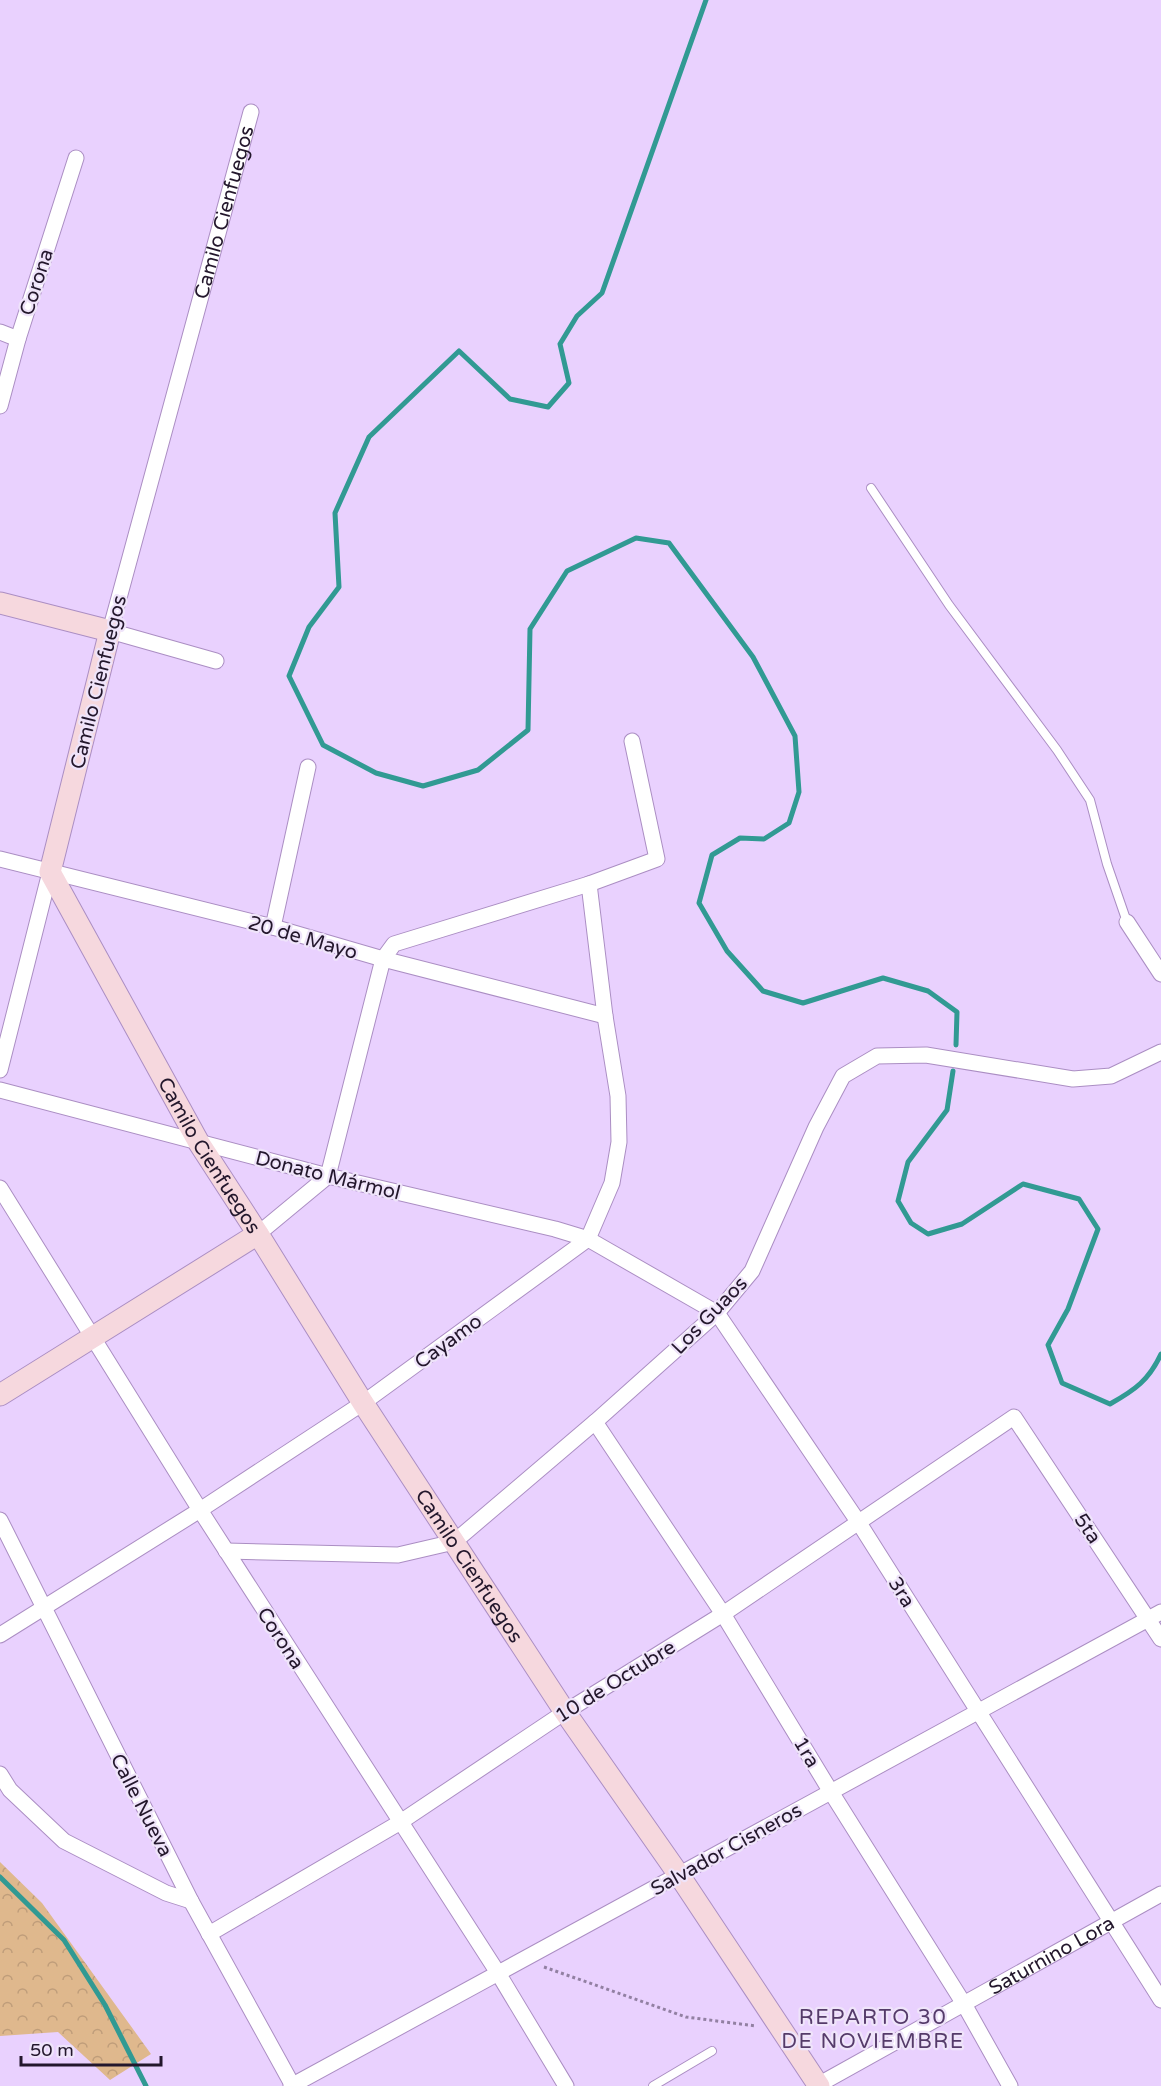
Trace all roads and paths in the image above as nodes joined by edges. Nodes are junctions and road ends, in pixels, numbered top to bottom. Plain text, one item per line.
1 (251, 112) dead end
2 (76, 158) dead end
3 (0, 332) edge
4 (18, 339) junction
5 (0, 406) edge
6 (871, 488) dead end
7 (0, 603) edge
8 (110, 631) junction
9 (216, 661) dead end
10 (632, 741) dead end
11 (308, 767) dead end
12 (0, 859) edge
13 (50, 872) junction
14 (589, 884) junction
15 (1127, 922) joint
16 (273, 927) junction
17 (383, 959) junction
18 (1161, 974) edge
19 (605, 1016) junction
20 (1161, 1052) edge
21 (0, 1070) edge
22 (0, 1090) edge
23 (199, 1143) junction
24 (328, 1176) junction
25 (0, 1188) edge
26 (258, 1234) junction
27 (588, 1239) junction
28 (717, 1313) junction
29 (93, 1337) junction
30 (0, 1395) edge
31 (363, 1403) junction
32 (1014, 1417) joint
33 (595, 1422) junction
34 (200, 1510) junction
35 (0, 1520) edge
36 (859, 1523) junction
37 (454, 1542) junction
38 (226, 1551) junction
39 (43, 1609) junction
40 (723, 1614) junction
41 (1155, 1615) edge
42 (0, 1635) edge
43 (1161, 1639) edge
44 (565, 1712) junction
45 (978, 1712) junction
46 (0, 1774) edge
47 (831, 1792) junction
48 (399, 1822) junction
49 (679, 1875) junction
50 (1161, 1894) edge
51 (190, 1901) junction
52 (1112, 1922) junction
53 (209, 1934) junction
54 (522, 1960) junction
55 (498, 1973) junction
56 (1161, 2000) edge
57 (964, 2004) junction
58 (779, 2027) junction
59 (712, 2051) dead end
60 (292, 2086) edge
61 (566, 2086) edge
62 (653, 2086) edge
63 (817, 2086) edge
64 (1010, 2086) edge

1 - 8 street, Camilo Cienfuegos
2 - 4 street, Corona
3 - 4 street
4 - 5 street, Corona
6 - 15 lane
7 - 8 street
8 - 9 street
8 - 13 street, Camilo Cienfuegos
10 - 14 street
11 - 16 street
12 - 13 street, 20 de Mayo
13 - 16 street, 20 de Mayo
13 - 21 street
13 - 23 street, Camilo Cienfuegos
14 - 17 street
14 - 19 street
15 - 18 street
16 - 17 street, 20 de Mayo
17 - 19 street, 20 de Mayo
17 - 24 street
19 - 27 street
20 - 28 street, Los Guaos
22 - 23 street, Donato Mármol
23 - 24 street, Donato Mármol
23 - 26 street, Camilo Cienfuegos
24 - 26 street
24 - 27 street, Donato Mármol
25 - 29 street, Corona
26 - 29 street
26 - 31 street, Camilo Cienfuegos
27 - 28 street, 3ra
27 - 31 street, Cayamo
28 - 33 street, Los Guaos
28 - 36 street, 3ra
29 - 30 street
29 - 34 street, Corona
31 - 34 street, Cayamo
31 - 37 street, Camilo Cienfuegos
32 - 36 street, 10 de Octubre
32 - 41 street, 5ta
33 - 37 street, Los Guaos
33 - 40 street, 1ra
34 - 38 street, Corona
34 - 39 street, Cayamo
35 - 39 street, Calle Nueva
36 - 40 street, 10 de Octubre
36 - 45 street, 3ra
37 - 38 street, Los Guaos
37 - 44 street, Camilo Cienfuegos
38 - 48 street, Corona
39 - 42 street, Cayamo
39 - 51 street, Calle Nueva
40 - 44 street, 10 de Octubre
40 - 47 street, 1ra
41 - 43 street, 5ta
41 - 45 street, Salvador Cisneros
44 - 48 street, 10 de Octubre
44 - 49 street, Camilo Cienfuegos
45 - 47 street, Salvador Cisneros
45 - 52 street, 3ra
46 - 51 street
47 - 49 street, Salvador Cisneros
47 - 57 street, 1ra
48 - 53 street, 10 de Octubre
48 - 55 street, Corona
49 - 54 street, Salvador Cisneros
49 - 58 street, Camilo Cienfuegos
50 - 52 street, Saturnino Lora
51 - 53 street, Calle Nueva
52 - 56 street, 3ra
52 - 57 street, Saturnino Lora
53 - 60 street, Calle Nueva
54 - 55 street, Salvador Cisneros
54 - 58 path
55 - 60 street, Salvador Cisneros
55 - 61 street, Corona
57 - 63 street, Saturnino Lora
57 - 64 street, 1ra
58 - 63 street, Camilo Cienfuegos
59 - 62 lane

